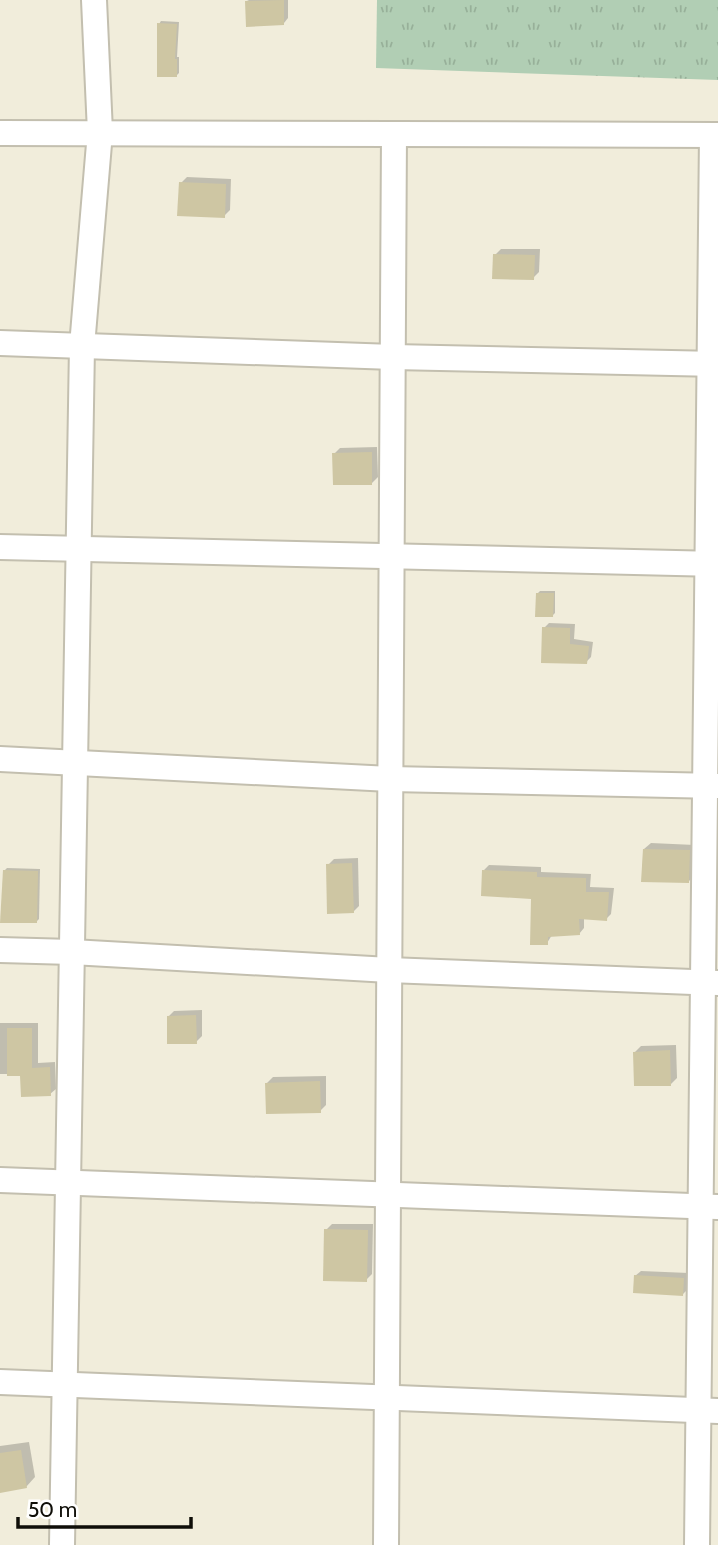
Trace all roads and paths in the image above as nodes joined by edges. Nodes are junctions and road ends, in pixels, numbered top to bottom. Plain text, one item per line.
1 (93, 0) edge
2 (100, 132) junction
3 (0, 133) edge
4 (394, 134) junction
5 (715, 135) edge
6 (0, 343) edge
7 (82, 346) junction
8 (393, 357) junction
9 (714, 364) edge
10 (0, 547) edge
11 (79, 550) junction
12 (392, 557) junction
13 (713, 564) edge
14 (0, 760) edge
15 (75, 762) junction
16 (390, 779) junction
17 (712, 786) edge
18 (0, 950) edge
19 (72, 952) junction
20 (389, 970) junction
21 (711, 982) edge
22 (0, 1180) edge
23 (68, 1182) junction
24 (387, 1194) junction
25 (710, 1206) edge
26 (0, 1382) edge
27 (64, 1385) junction
28 (386, 1400) junction
29 (708, 1411) edge
30 (61, 1545) edge
31 (386, 1545) edge
32 (697, 1545) edge

1 - 2 street
2 - 3 street
2 - 4 street
2 - 7 street
4 - 5 street
4 - 8 street
5 - 9 street
6 - 7 street
7 - 8 street
7 - 11 street
8 - 9 street
8 - 12 street
9 - 13 street
10 - 11 street
11 - 12 street
11 - 15 street
12 - 13 street
12 - 16 street
13 - 17 street
14 - 15 street
15 - 16 street
15 - 19 street
16 - 17 street
16 - 20 street
17 - 21 street
18 - 19 street
19 - 20 street
19 - 23 street
20 - 21 street
20 - 24 street
21 - 25 street
22 - 23 street
23 - 24 street
23 - 27 street
24 - 25 street
24 - 28 street
25 - 29 street
26 - 27 street
27 - 28 street
27 - 30 street
28 - 29 street
28 - 31 street
29 - 32 street

